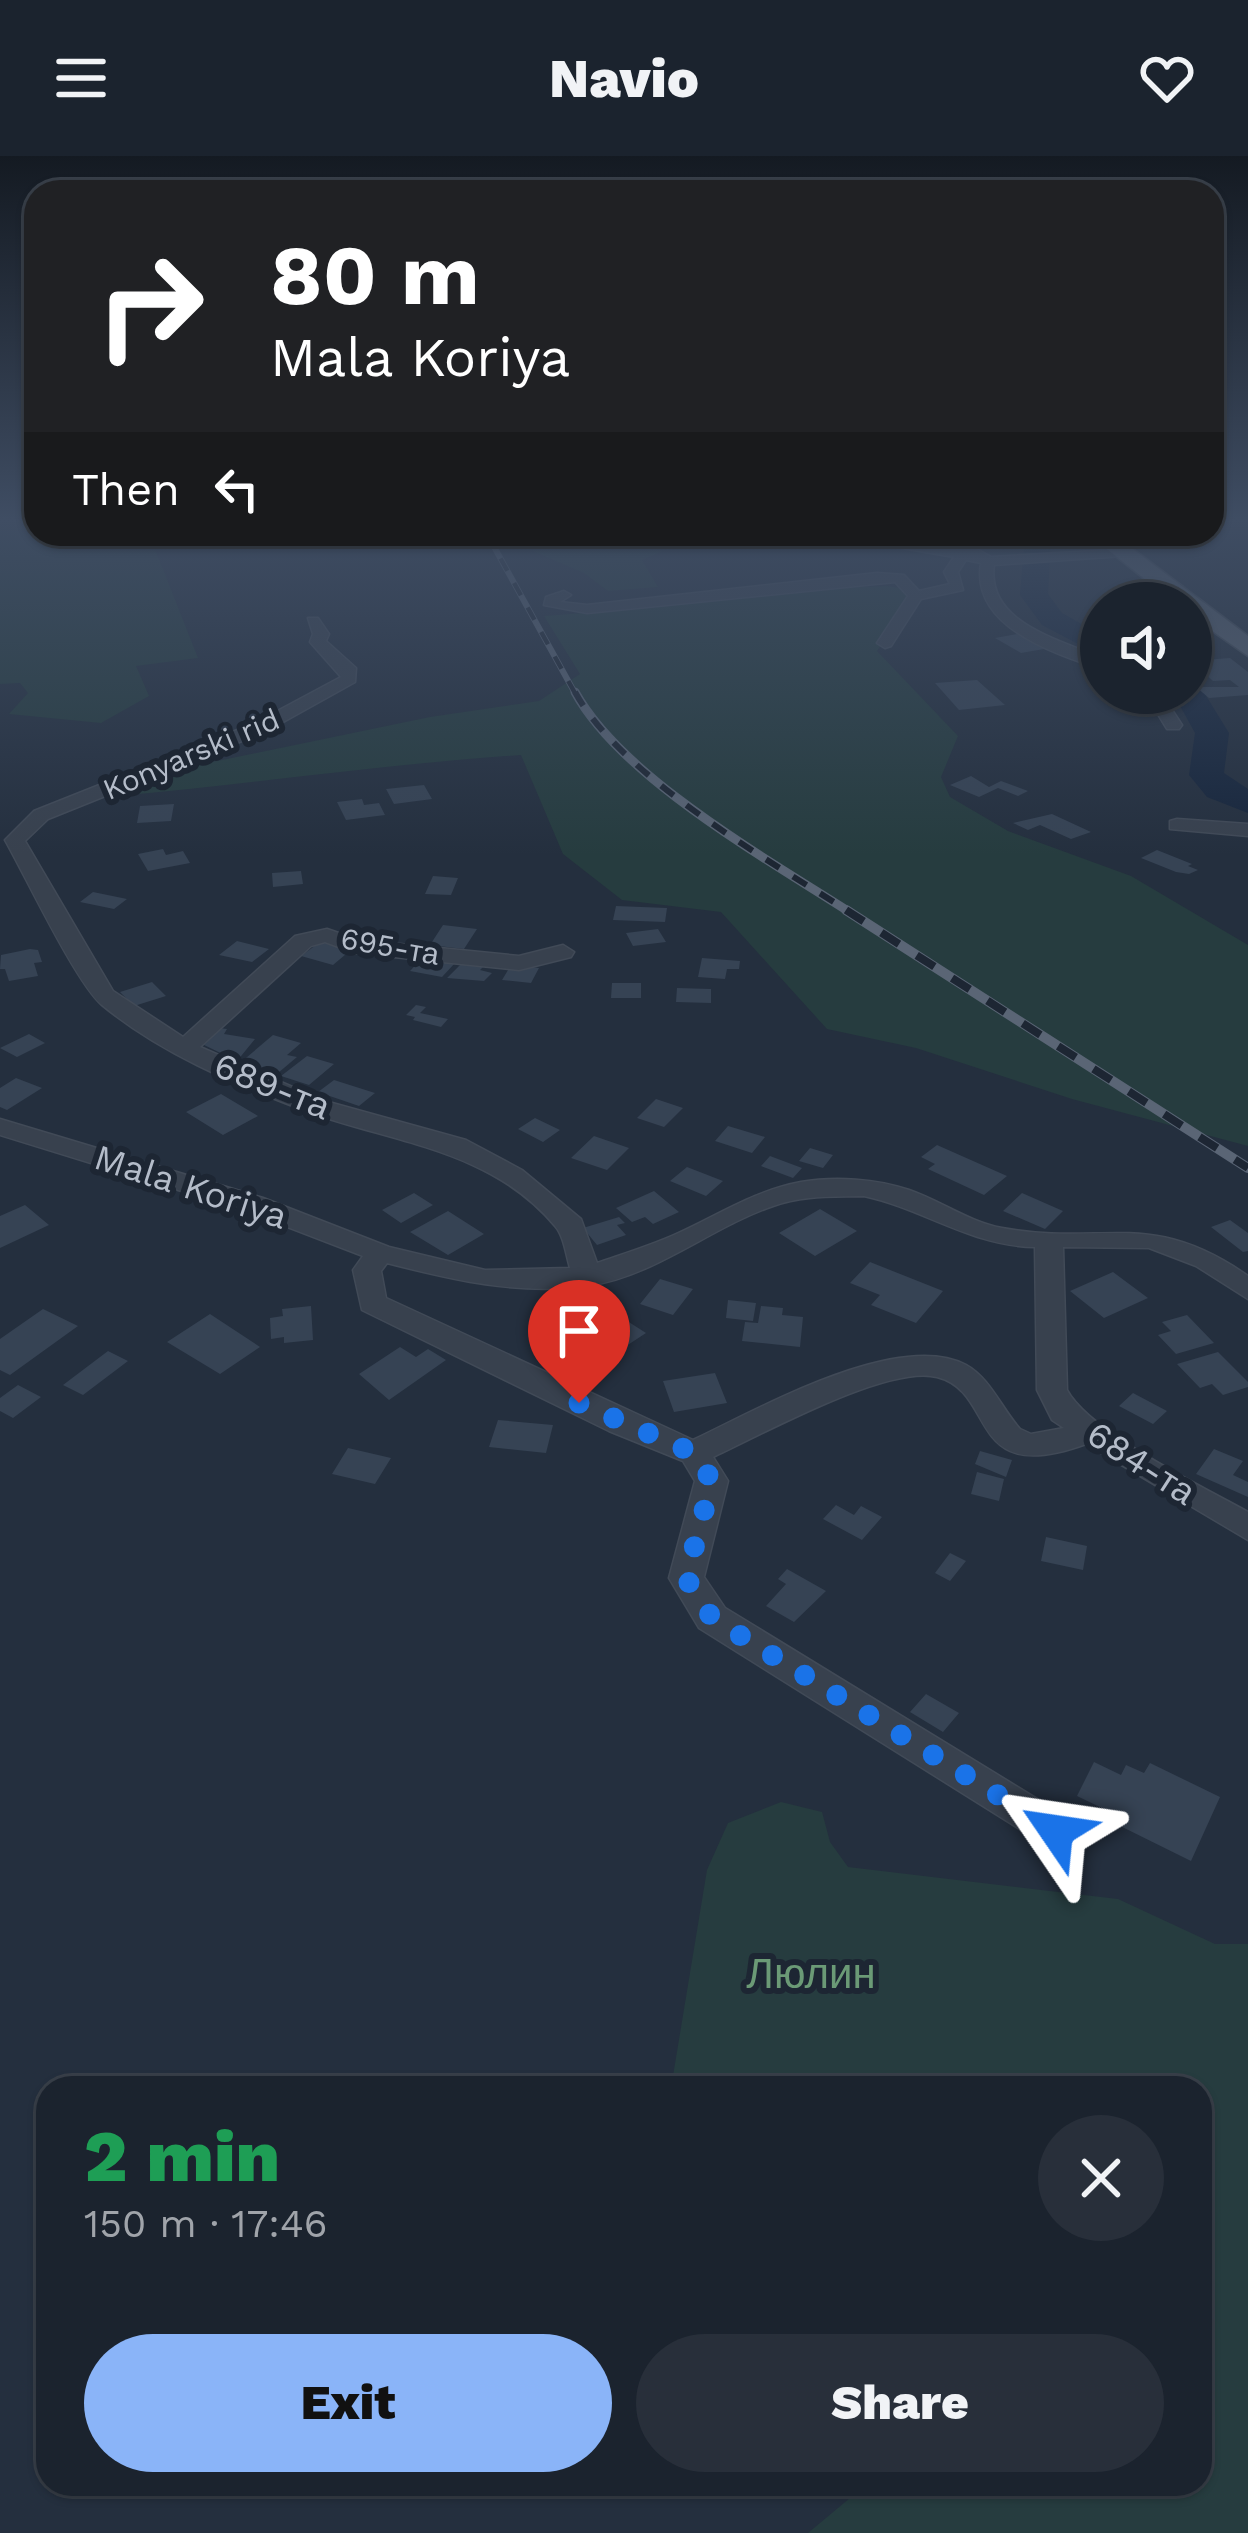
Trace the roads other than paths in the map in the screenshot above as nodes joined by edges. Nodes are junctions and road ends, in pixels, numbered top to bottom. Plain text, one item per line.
1 (320, 633) edge
2 (892, 633) edge
3 (1032, 633) edge
4 (885, 643) dead end
5 (1080, 655) edge
6 (1166, 714) edge
7 (1173, 725) dead end
8 (26, 825) junction
9 (1177, 825) dead end
10 (0, 828) edge
11 (1248, 830) edge
12 (562, 952) dead end
13 (186, 1047) junction
14 (0, 1127) edge
15 (1049, 1240) junction
16 (380, 1253) junction
17 (587, 1277) junction
18 (1248, 1290) edge
19 (1089, 1431) junction
20 (694, 1453) junction
21 (1248, 1528) edge
22 (1056, 1831) dead end

1 - 8 street, Konyarski rid
2 - 4 street
3 - 5 street
6 - 7 street
8 - 10 street
8 - 13 street, 689-та
9 - 11 street
12 - 13 street, 695-та
13 - 17 street, 689-та
14 - 16 street, Mala Koriya
15 - 17 street, Mala Koriya
15 - 18 street, Mala Koriya
15 - 19 street, 684-та
16 - 17 street, Mala Koriya
16 - 20 street
19 - 20 street
19 - 21 street, 684-та
20 - 22 street

